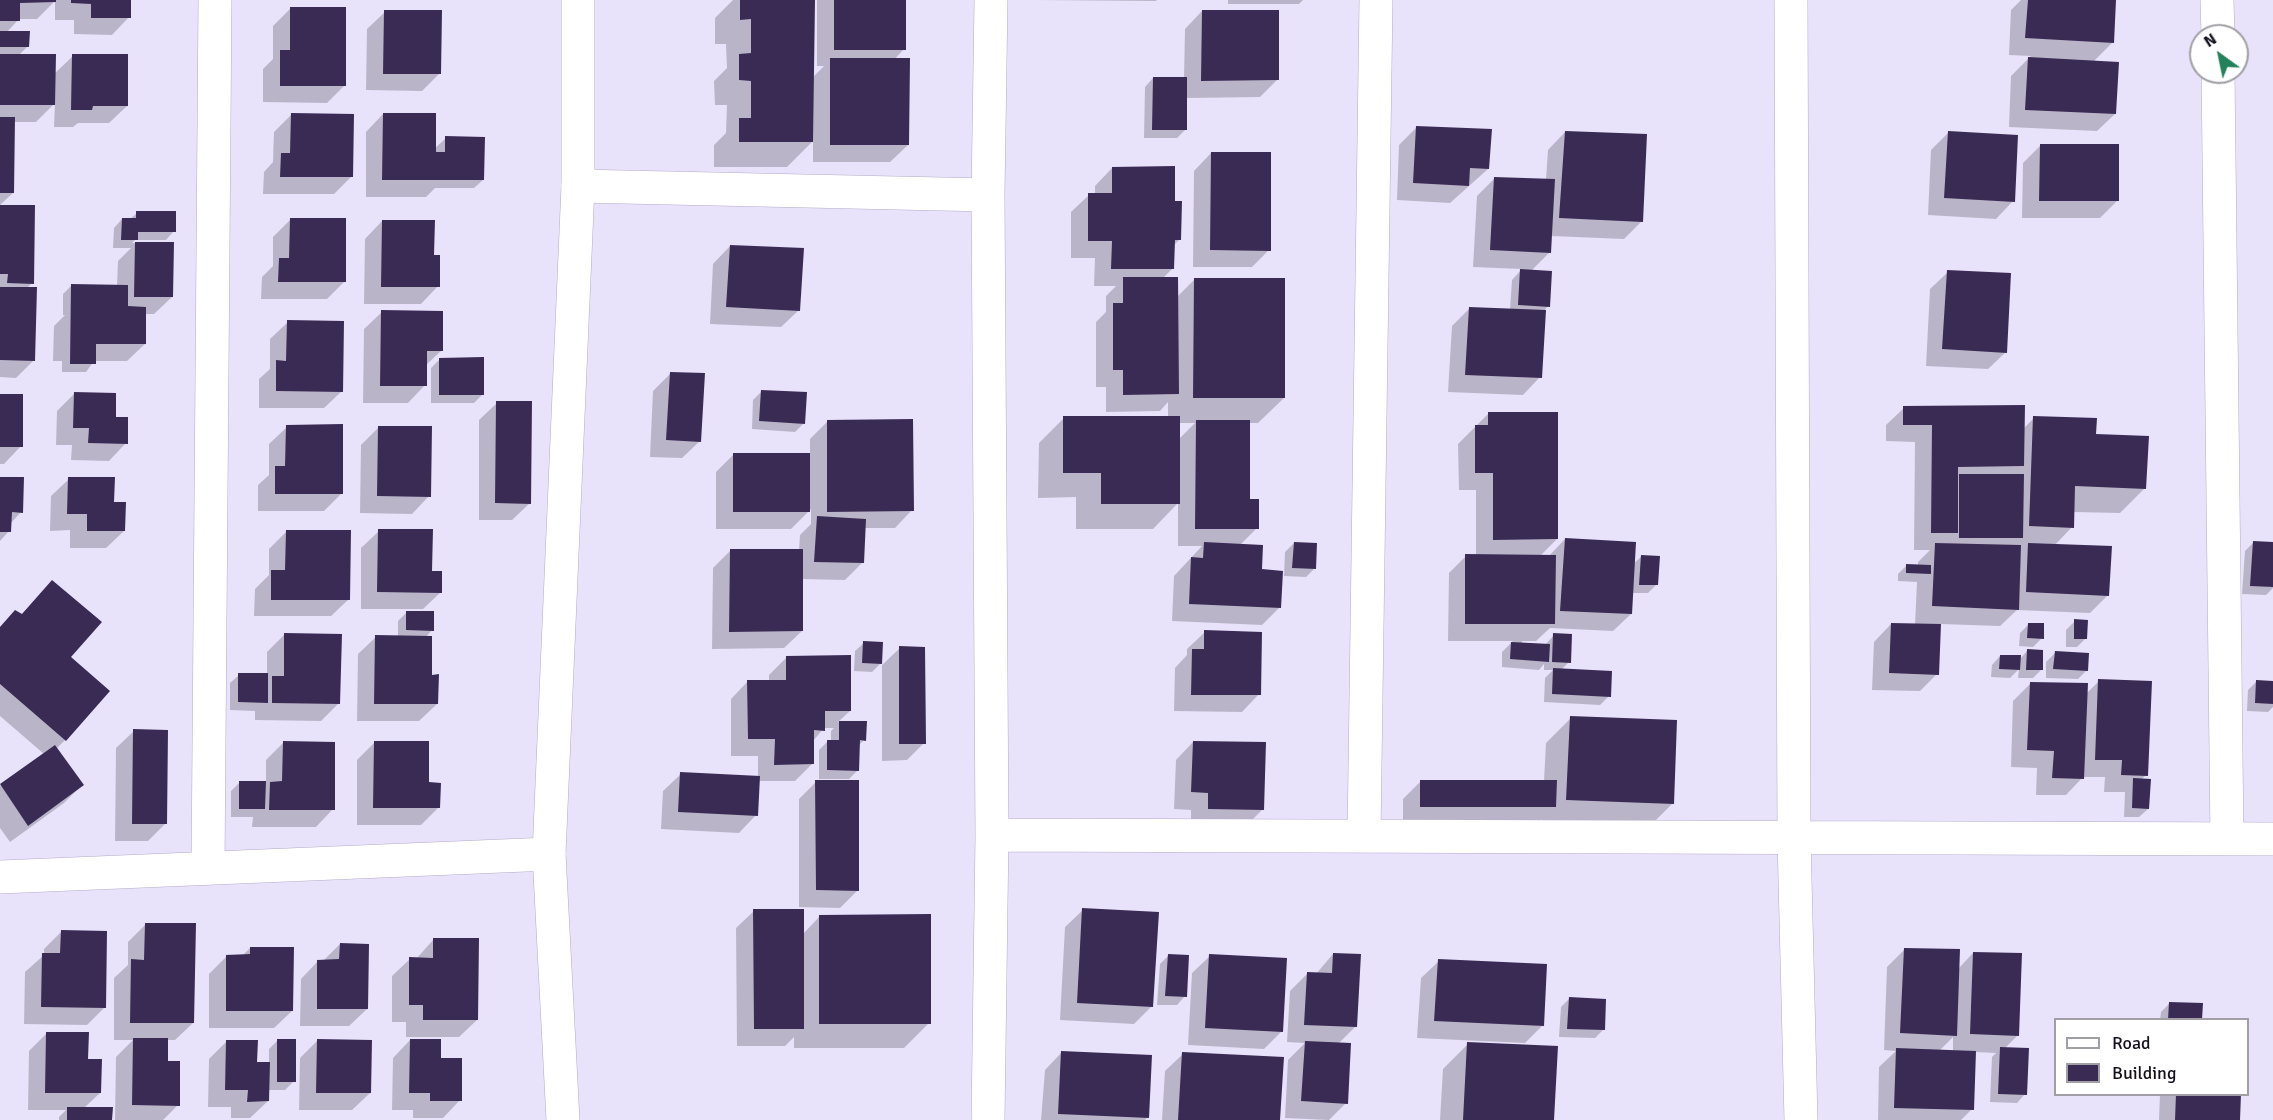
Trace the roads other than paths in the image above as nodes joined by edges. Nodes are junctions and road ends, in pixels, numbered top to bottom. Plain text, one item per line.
1 (215, 0) edge
2 (578, 0) edge
3 (991, 0) edge
4 (1376, 0) edge
5 (1791, 0) edge
6 (2217, 0) edge
7 (2218, 24) edge
8 (2218, 84) edge
9 (578, 186) junction
10 (988, 195) junction
11 (992, 835) junction
12 (1364, 836) junction
13 (1794, 838) junction
14 (2227, 839) junction
15 (2273, 839) edge
16 (549, 854) junction
17 (208, 868) junction
18 (0, 877) edge
19 (563, 1120) edge
20 (988, 1120) edge
21 (1802, 1120) edge

1 - 17 street
2 - 9 street
3 - 10 street
4 - 12 street
5 - 13 street
6 - 7 street
8 - 14 street
9 - 10 street
9 - 16 street
10 - 11 street
11 - 12 street
11 - 20 street
12 - 13 street
13 - 14 street
13 - 21 street
14 - 15 street
16 - 17 street
16 - 19 street
17 - 18 street

